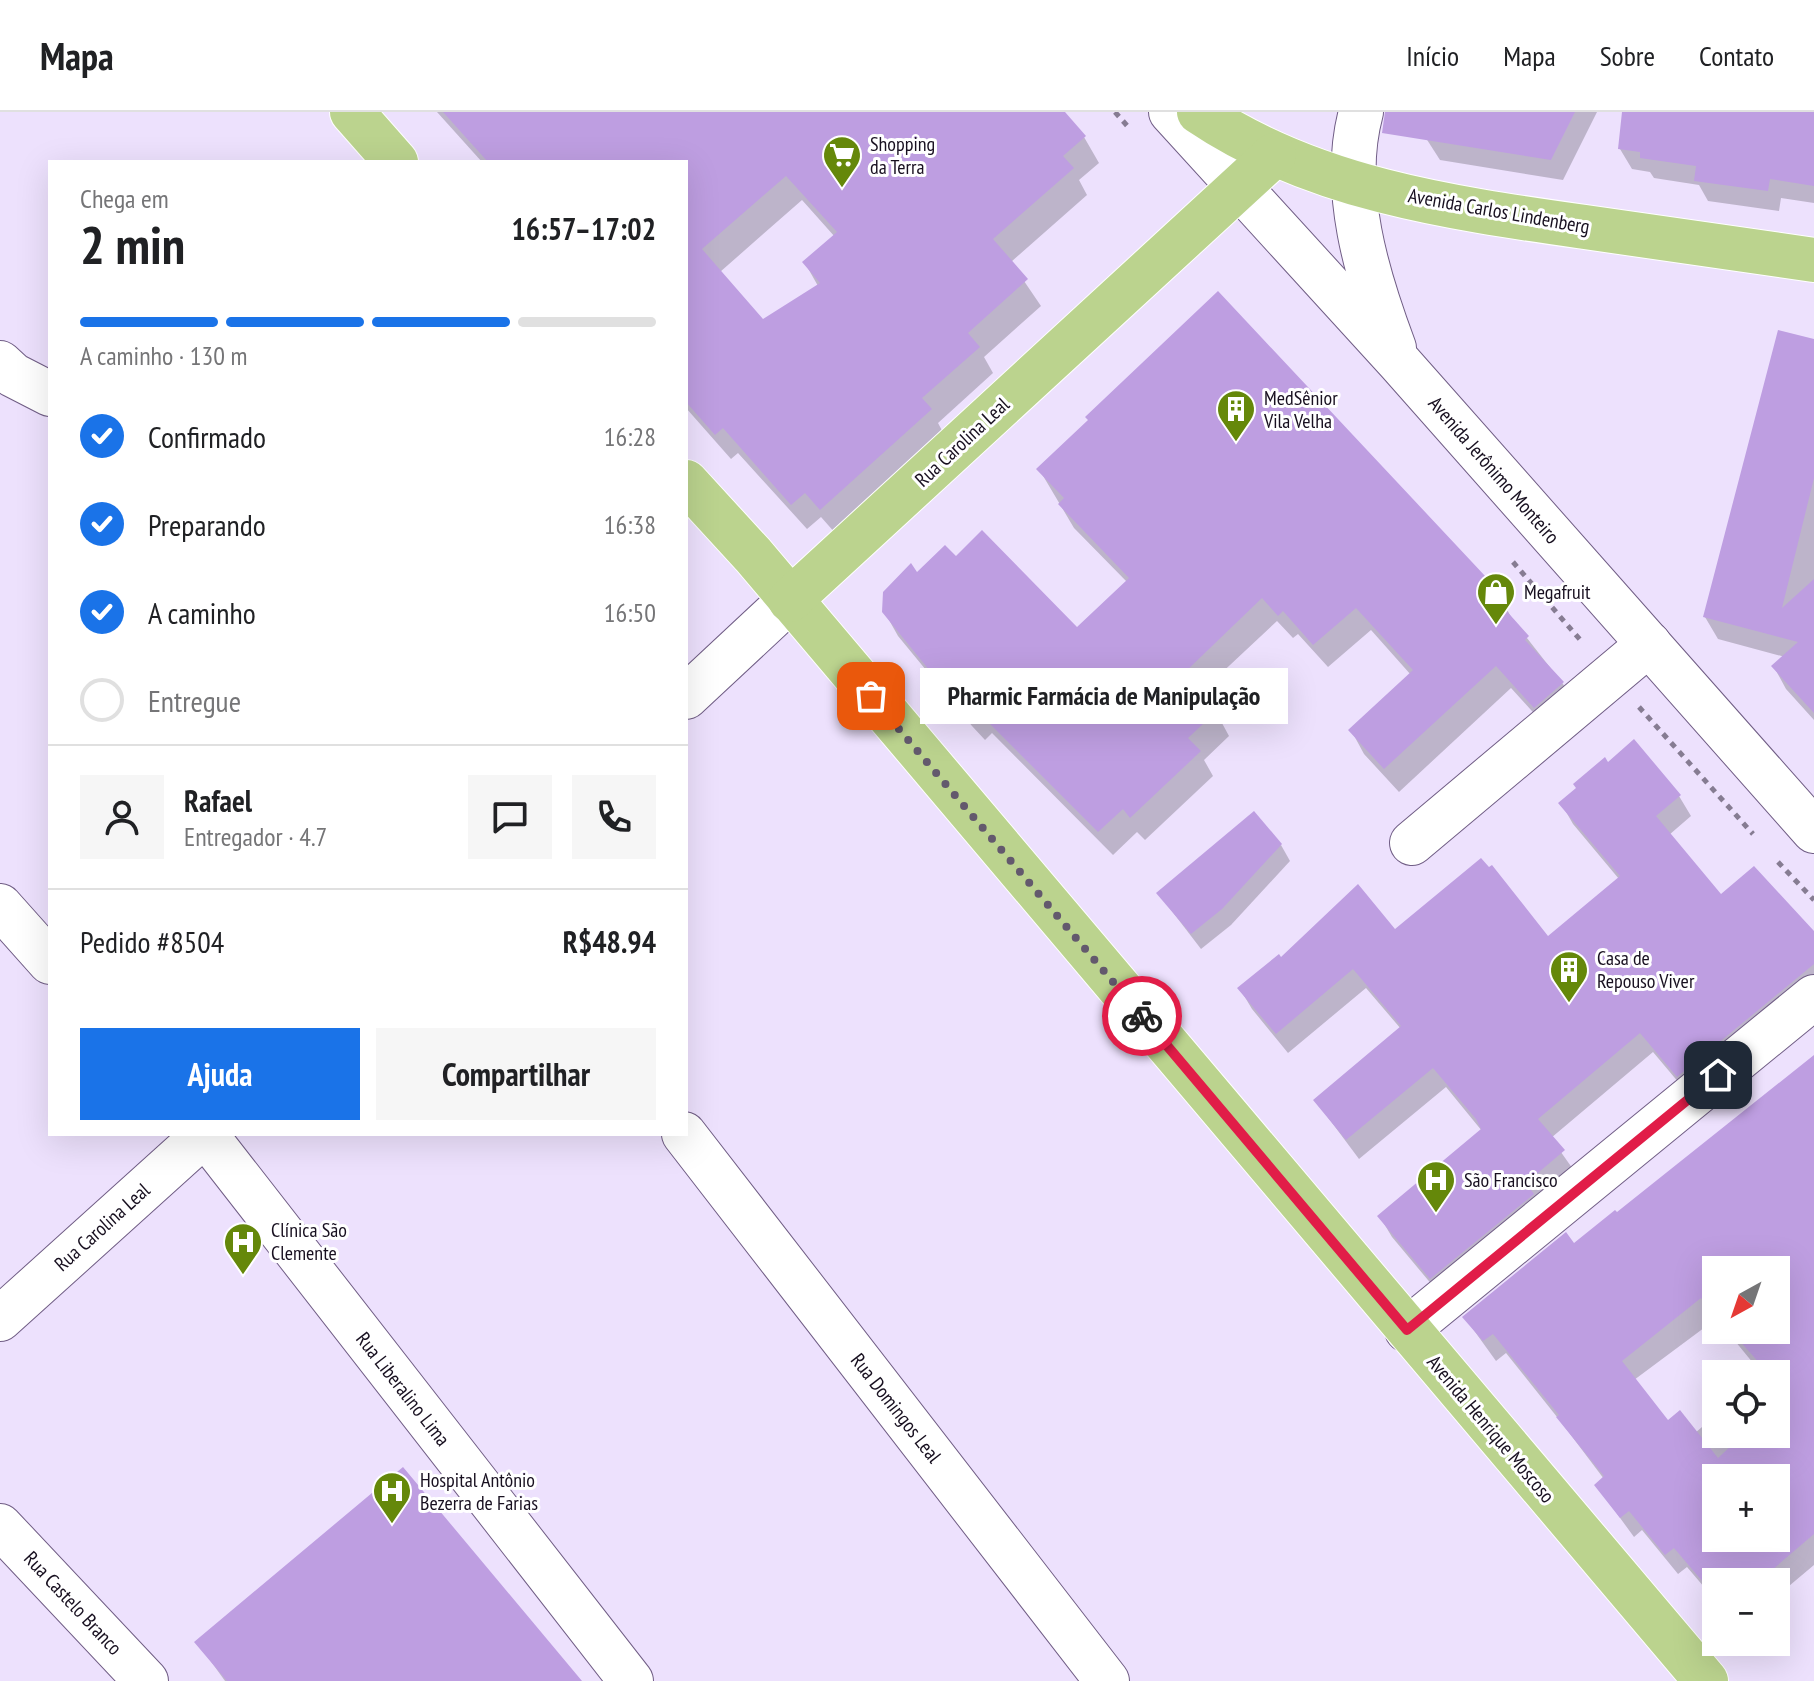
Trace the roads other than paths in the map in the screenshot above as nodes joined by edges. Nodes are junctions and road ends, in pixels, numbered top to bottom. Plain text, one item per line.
1 (352, 112) edge
2 (1171, 112) edge
3 (1199, 112) edge
4 (1361, 112) edge
5 (1274, 155) junction
6 (394, 160) edge
7 (1353, 184) junction
8 (1239, 188) junction
9 (1814, 260) edge
10 (1399, 362) junction
11 (0, 363) edge
12 (48, 393) edge
13 (688, 484) edge
14 (790, 600) junction
15 (1649, 644) junction
16 (688, 695) edge
17 (1814, 831) edge
18 (1412, 843) dead end
19 (0, 906) edge
20 (48, 960) edge
21 (1814, 997) edge
22 (203, 1136) edge
23 (207, 1136) edge
24 (686, 1136) edge
25 (0, 1319) edge
26 (1407, 1330) junction
27 (0, 1526) edge
28 (146, 1681) edge
29 (631, 1681) edge
30 (1107, 1681) edge
31 (1706, 1681) edge

1 - 6 main road
2 - 8 street, Avenida Jerônimo Monteiro
3 - 5 main road, Avenida Carlos Lindenberg
4 - 7 street
5 - 7 main road, Avenida Carlos Lindenberg
5 - 8 main road, Rua Carolina Leal
7 - 9 main road, Avenida Carlos Lindenberg
7 - 10 street
8 - 10 street, Avenida Jerônimo Monteiro
8 - 14 main road, Rua Carolina Leal
10 - 15 street, Avenida Jerônimo Monteiro
11 - 12 street
13 - 14 main road, Avenida Henrique Moscoso
14 - 16 street, Rua Carolina Leal
14 - 26 main road, Avenida Henrique Moscoso
15 - 17 street, Avenida Jerônimo Monteiro
15 - 18 street
19 - 20 street
21 - 26 street
22 - 25 street, Rua Carolina Leal
23 - 29 street, Rua Liberalino Lima
24 - 30 street, Rua Domingos Leal
26 - 31 main road, Avenida Henrique Moscoso
27 - 28 street, Rua Castelo Branco

